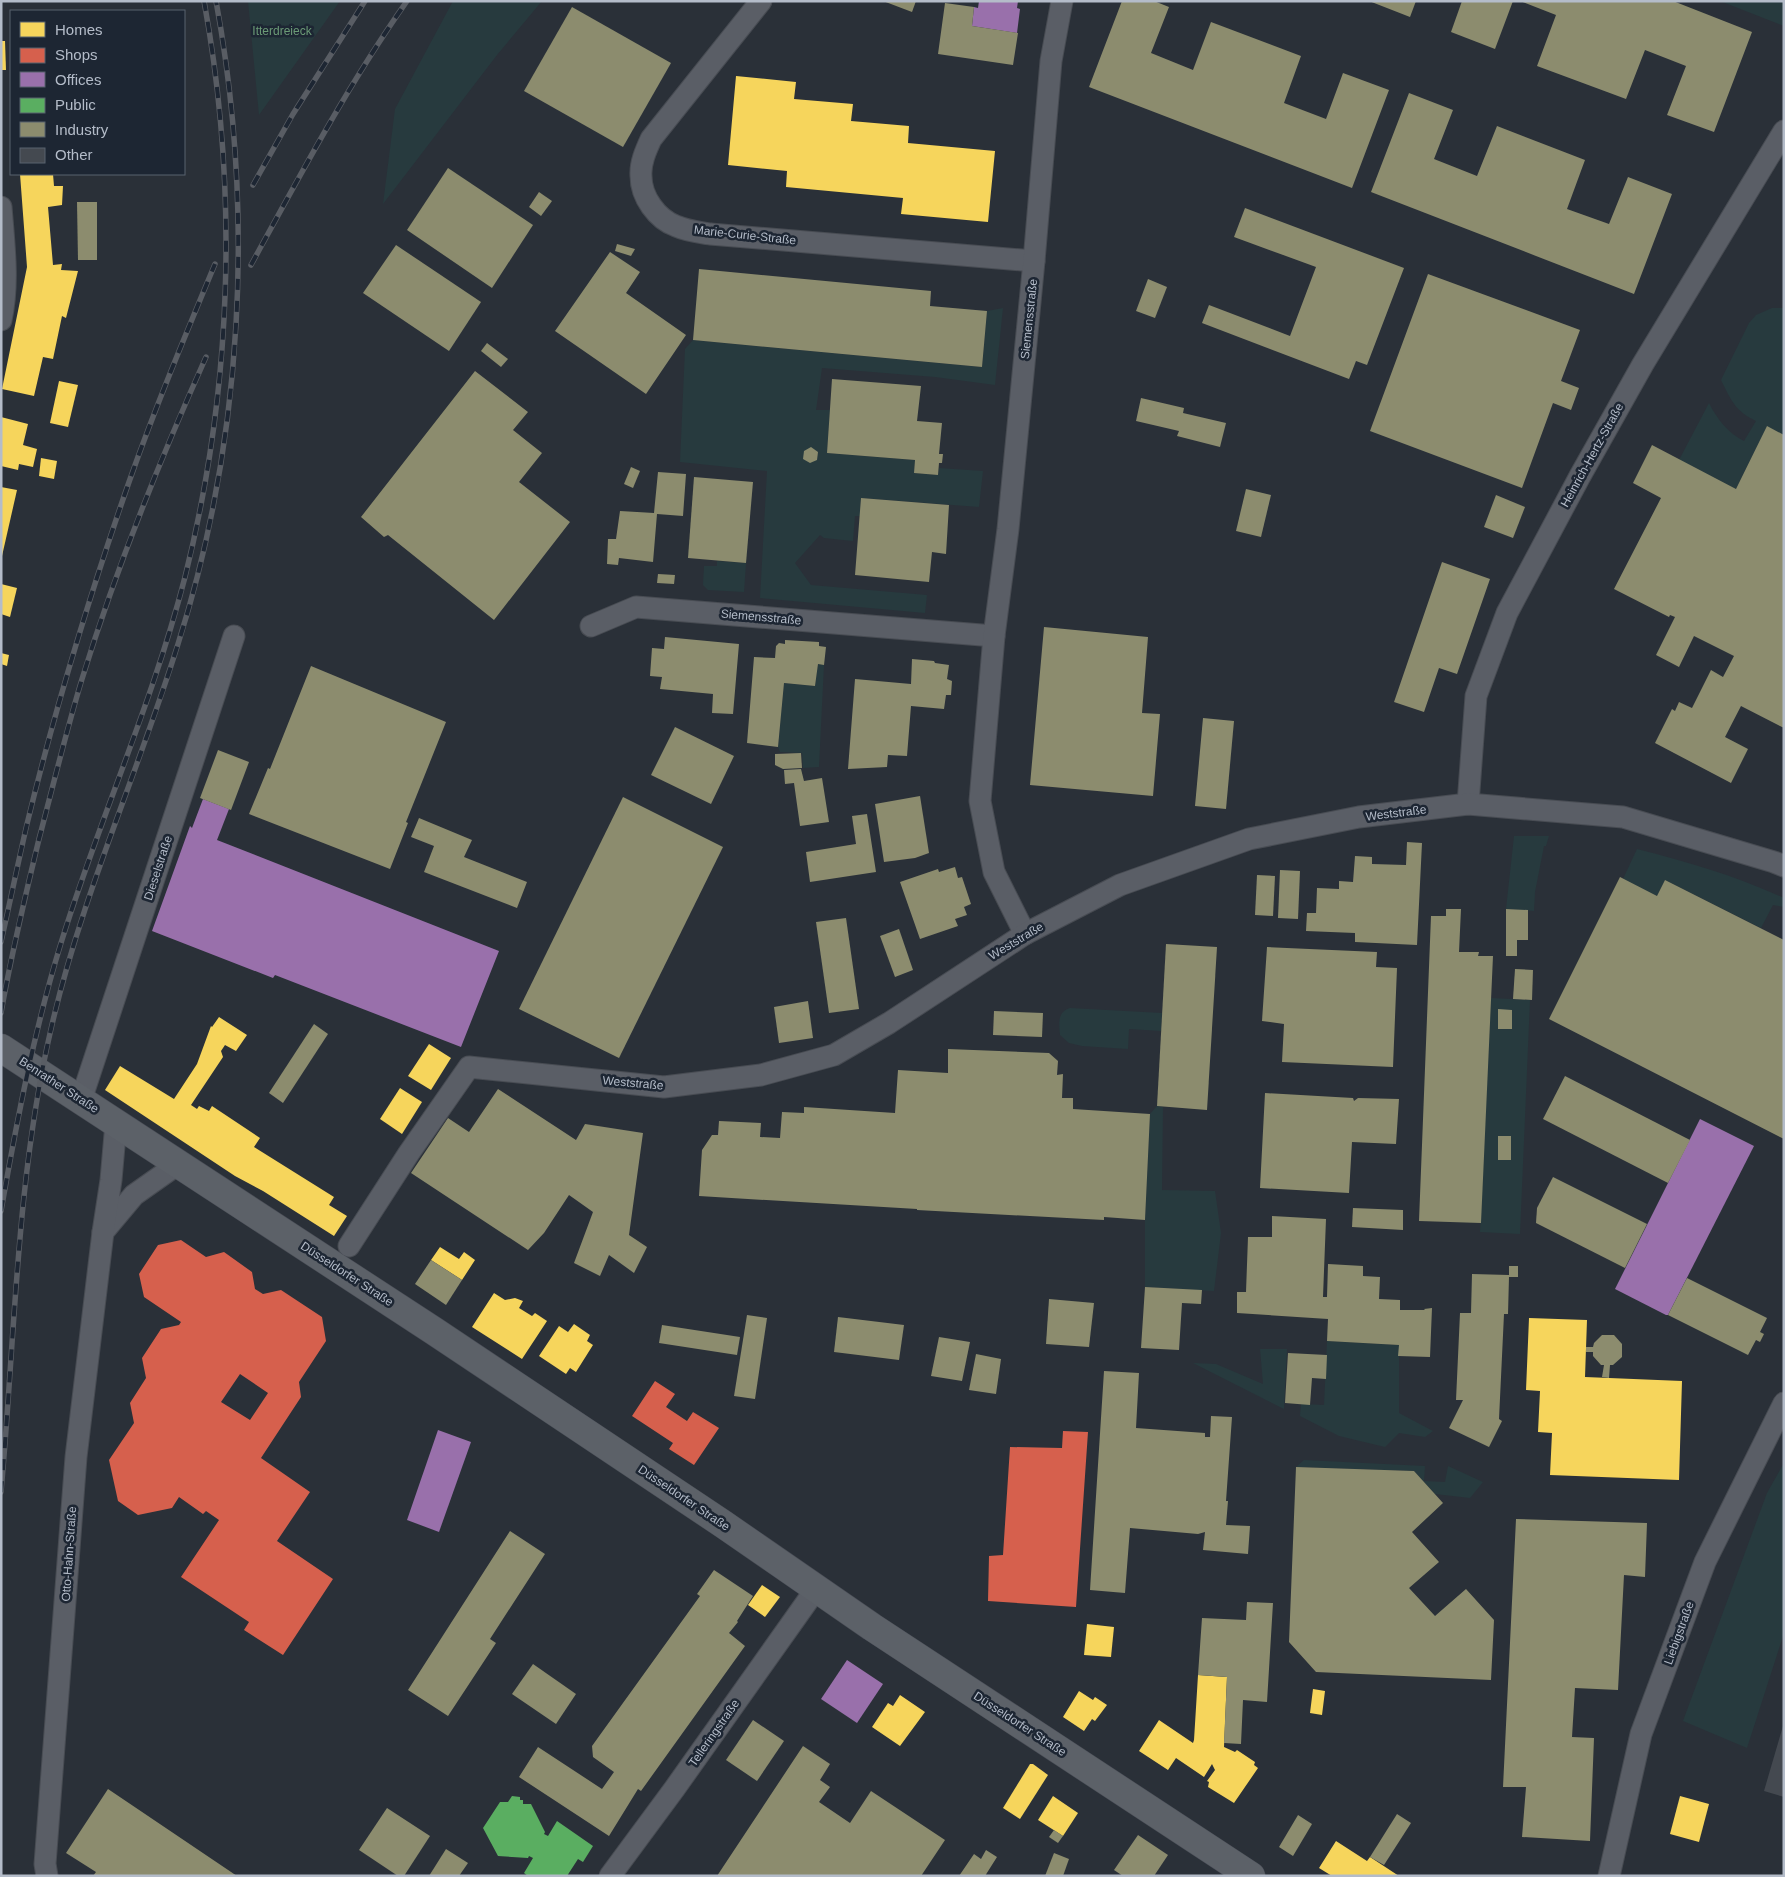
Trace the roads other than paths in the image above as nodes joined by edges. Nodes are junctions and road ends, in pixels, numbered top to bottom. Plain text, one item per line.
1 (762, 1) edge
2 (1062, 1) edge
3 (1784, 130) edge
4 (1, 207) edge
5 (1034, 262) junction
6 (1, 320) edge
7 (591, 626) dead end
8 (234, 636) dead end
9 (994, 636) junction
10 (1468, 804) junction
11 (1784, 866) edge
12 (1025, 934) junction
13 (1, 1048) edge
14 (81, 1100) junction
15 (116, 1123) junction
16 (178, 1164) junction
17 (103, 1232) junction
18 (349, 1246) dead end
19 (1784, 1403) edge
20 (816, 1589) junction
21 (47, 1876) edge
22 (610, 1876) edge
23 (1251, 1876) edge
24 (1609, 1876) edge

1 - 5 street, Marie-Curie-Straße
2 - 5 street, Siemensstraße
3 - 10 street, Heinrich-Hertz-Straße
4 - 6 street
5 - 9 street, Siemensstraße
7 - 9 street, Siemensstraße
8 - 14 street, Dieselstraße
9 - 12 street, Siemensstraße
10 - 11 street, Weststraße
10 - 12 street, Weststraße
12 - 18 street, Weststraße
13 - 14 main road, Benrather Straße
14 - 15 main road, Benrather Straße
15 - 16 main road, Düsseldorfer Straße
15 - 17 street, Otto-Hahn-Straße
16 - 17 street
16 - 20 main road, Düsseldorfer Straße
17 - 21 street, Otto-Hahn-Straße
19 - 24 street, Liebigstraße
20 - 22 street, Telleringstraße
20 - 23 main road, Düsseldorfer Straße

